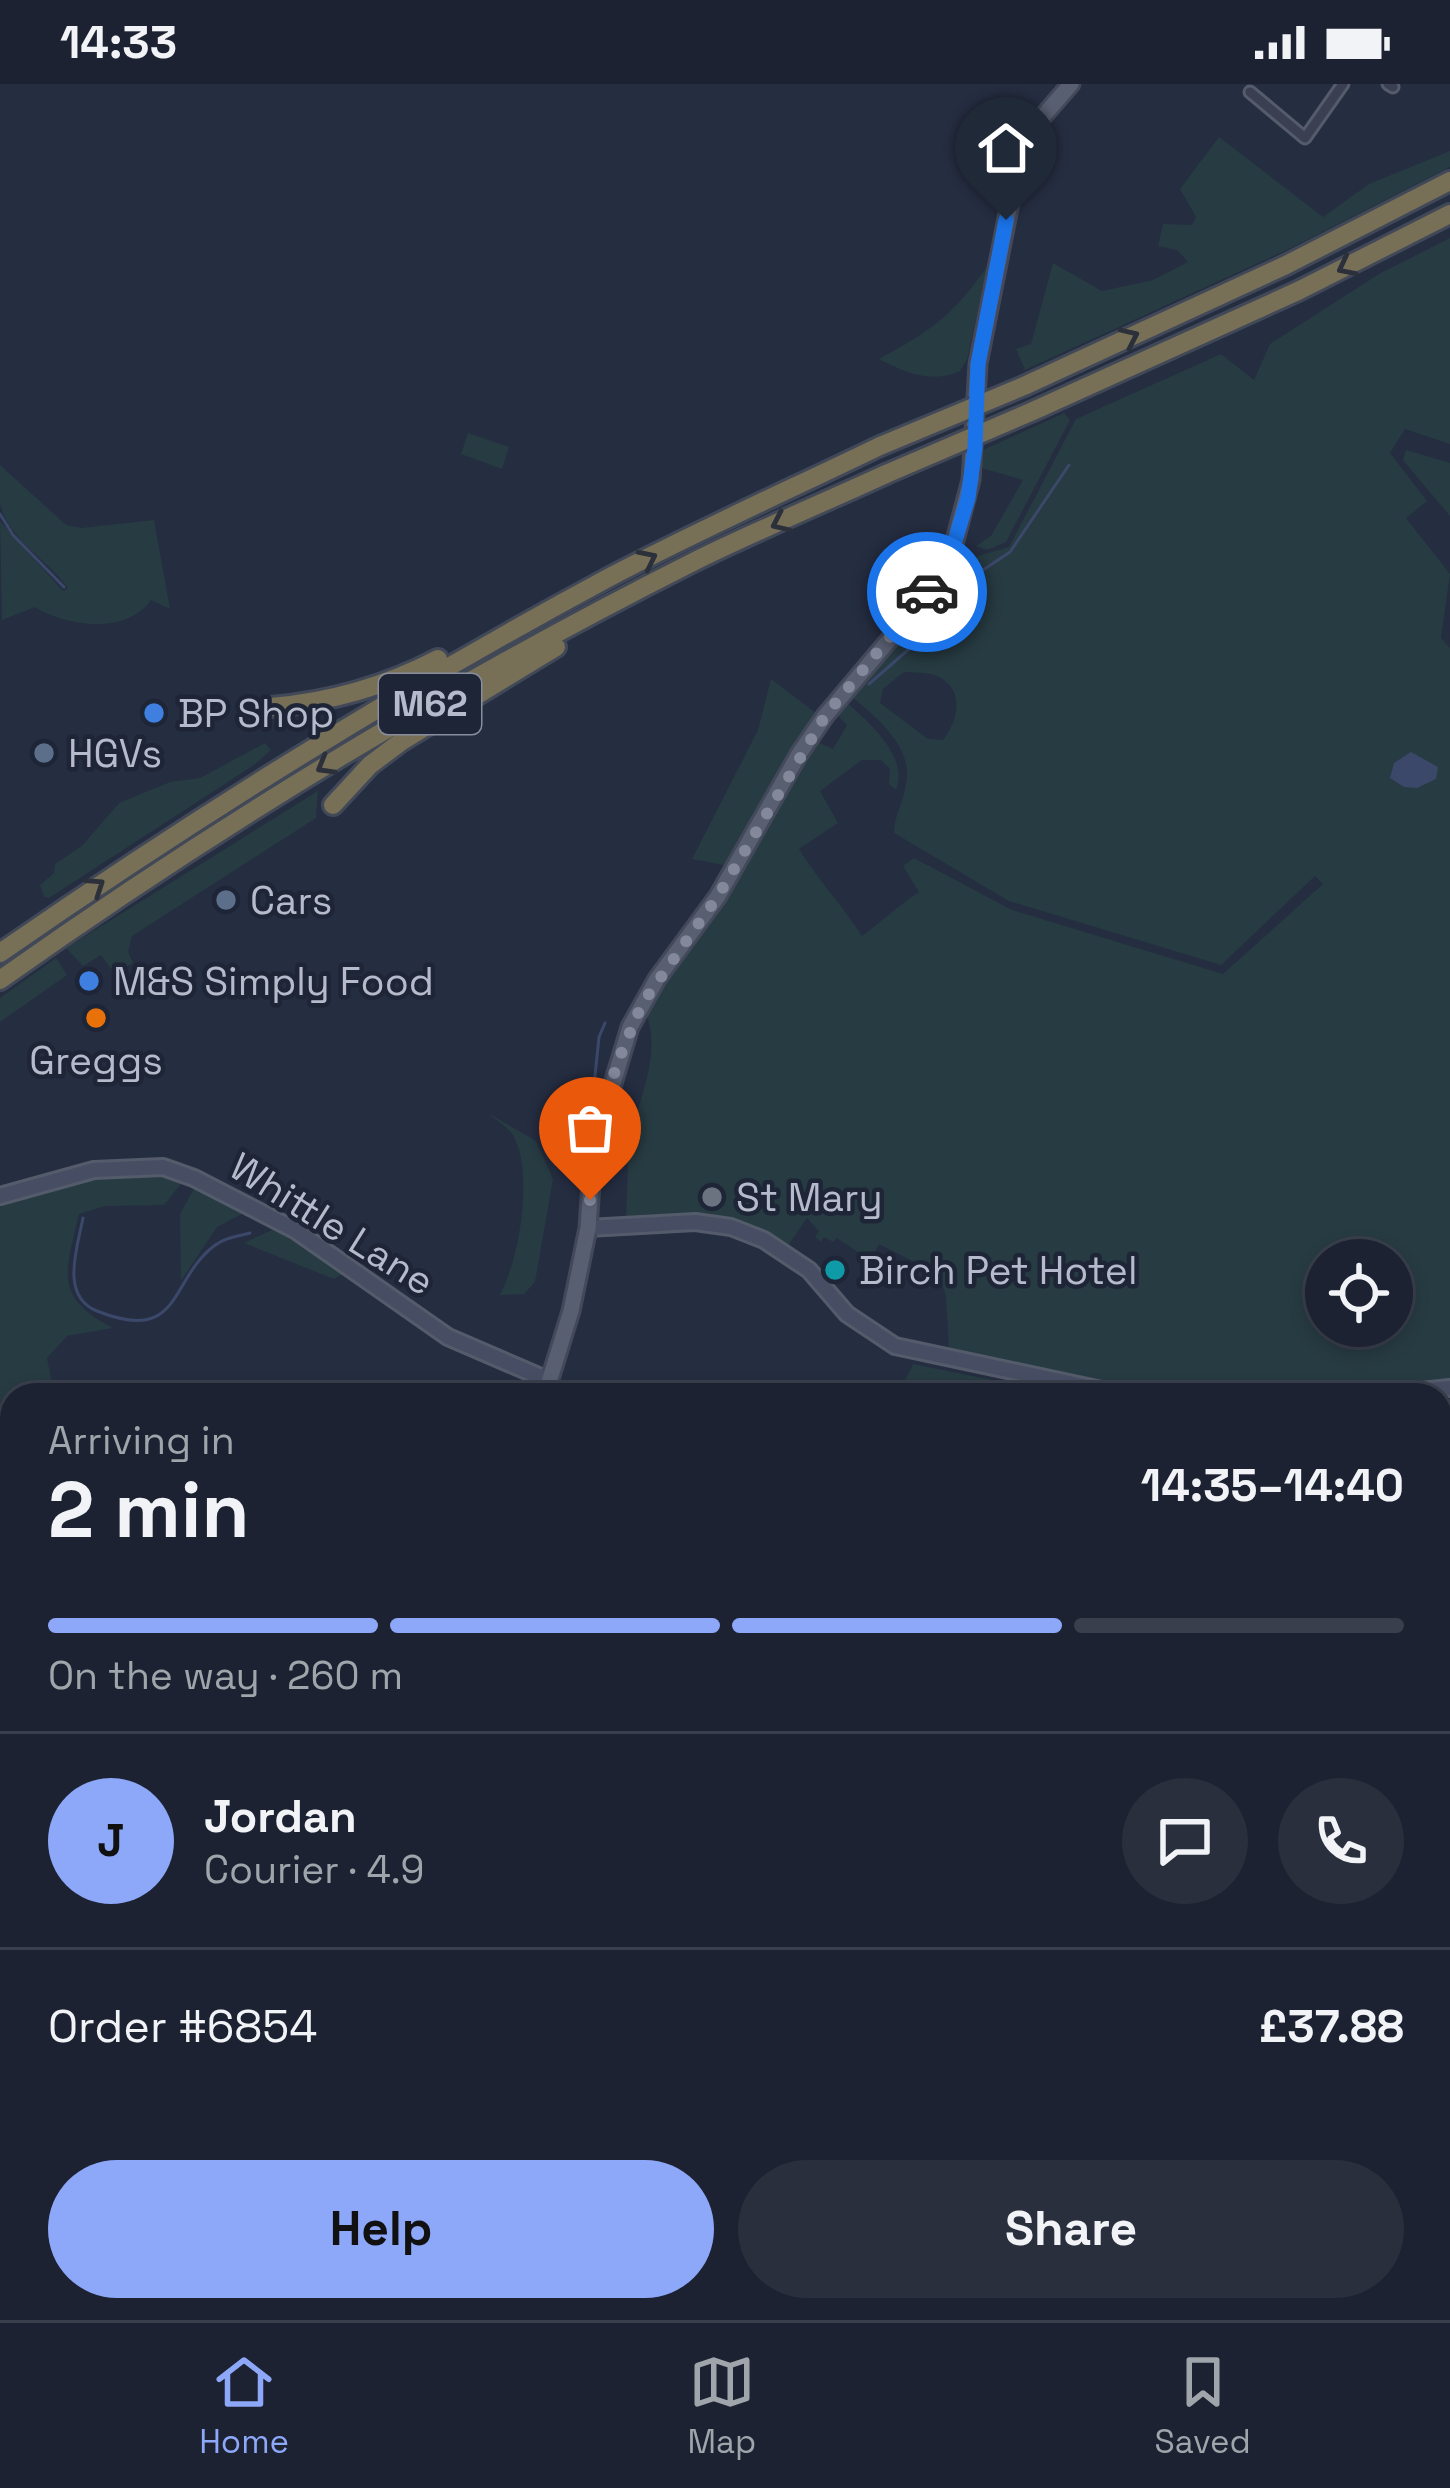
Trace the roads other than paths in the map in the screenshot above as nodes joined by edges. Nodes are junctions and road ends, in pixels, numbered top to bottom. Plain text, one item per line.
1 (1071, 84) edge
2 (1343, 84) edge
3 (1250, 92) dead end
4 (1450, 181) edge
5 (1450, 214) edge
6 (698, 560) junction
7 (613, 576) junction
8 (271, 707) dead end
9 (333, 805) dead end
10 (0, 952) edge
11 (0, 980) edge
12 (0, 1196) edge
13 (588, 1228) junction
14 (538, 1383) edge
15 (550, 1383) edge
16 (1069, 1383) edge

1 - 13 main road
2 - 3 street
7 -> 4 highway, M62, bridge
5 -> 6 highway, M62, bridge
6 - 9 highway, M62
6 -> 11 highway, M62
7 - 8 highway, M62
10 -> 7 highway, M62
12 - 14 street, Whittle Lane
13 - 15 main road
13 - 16 street

